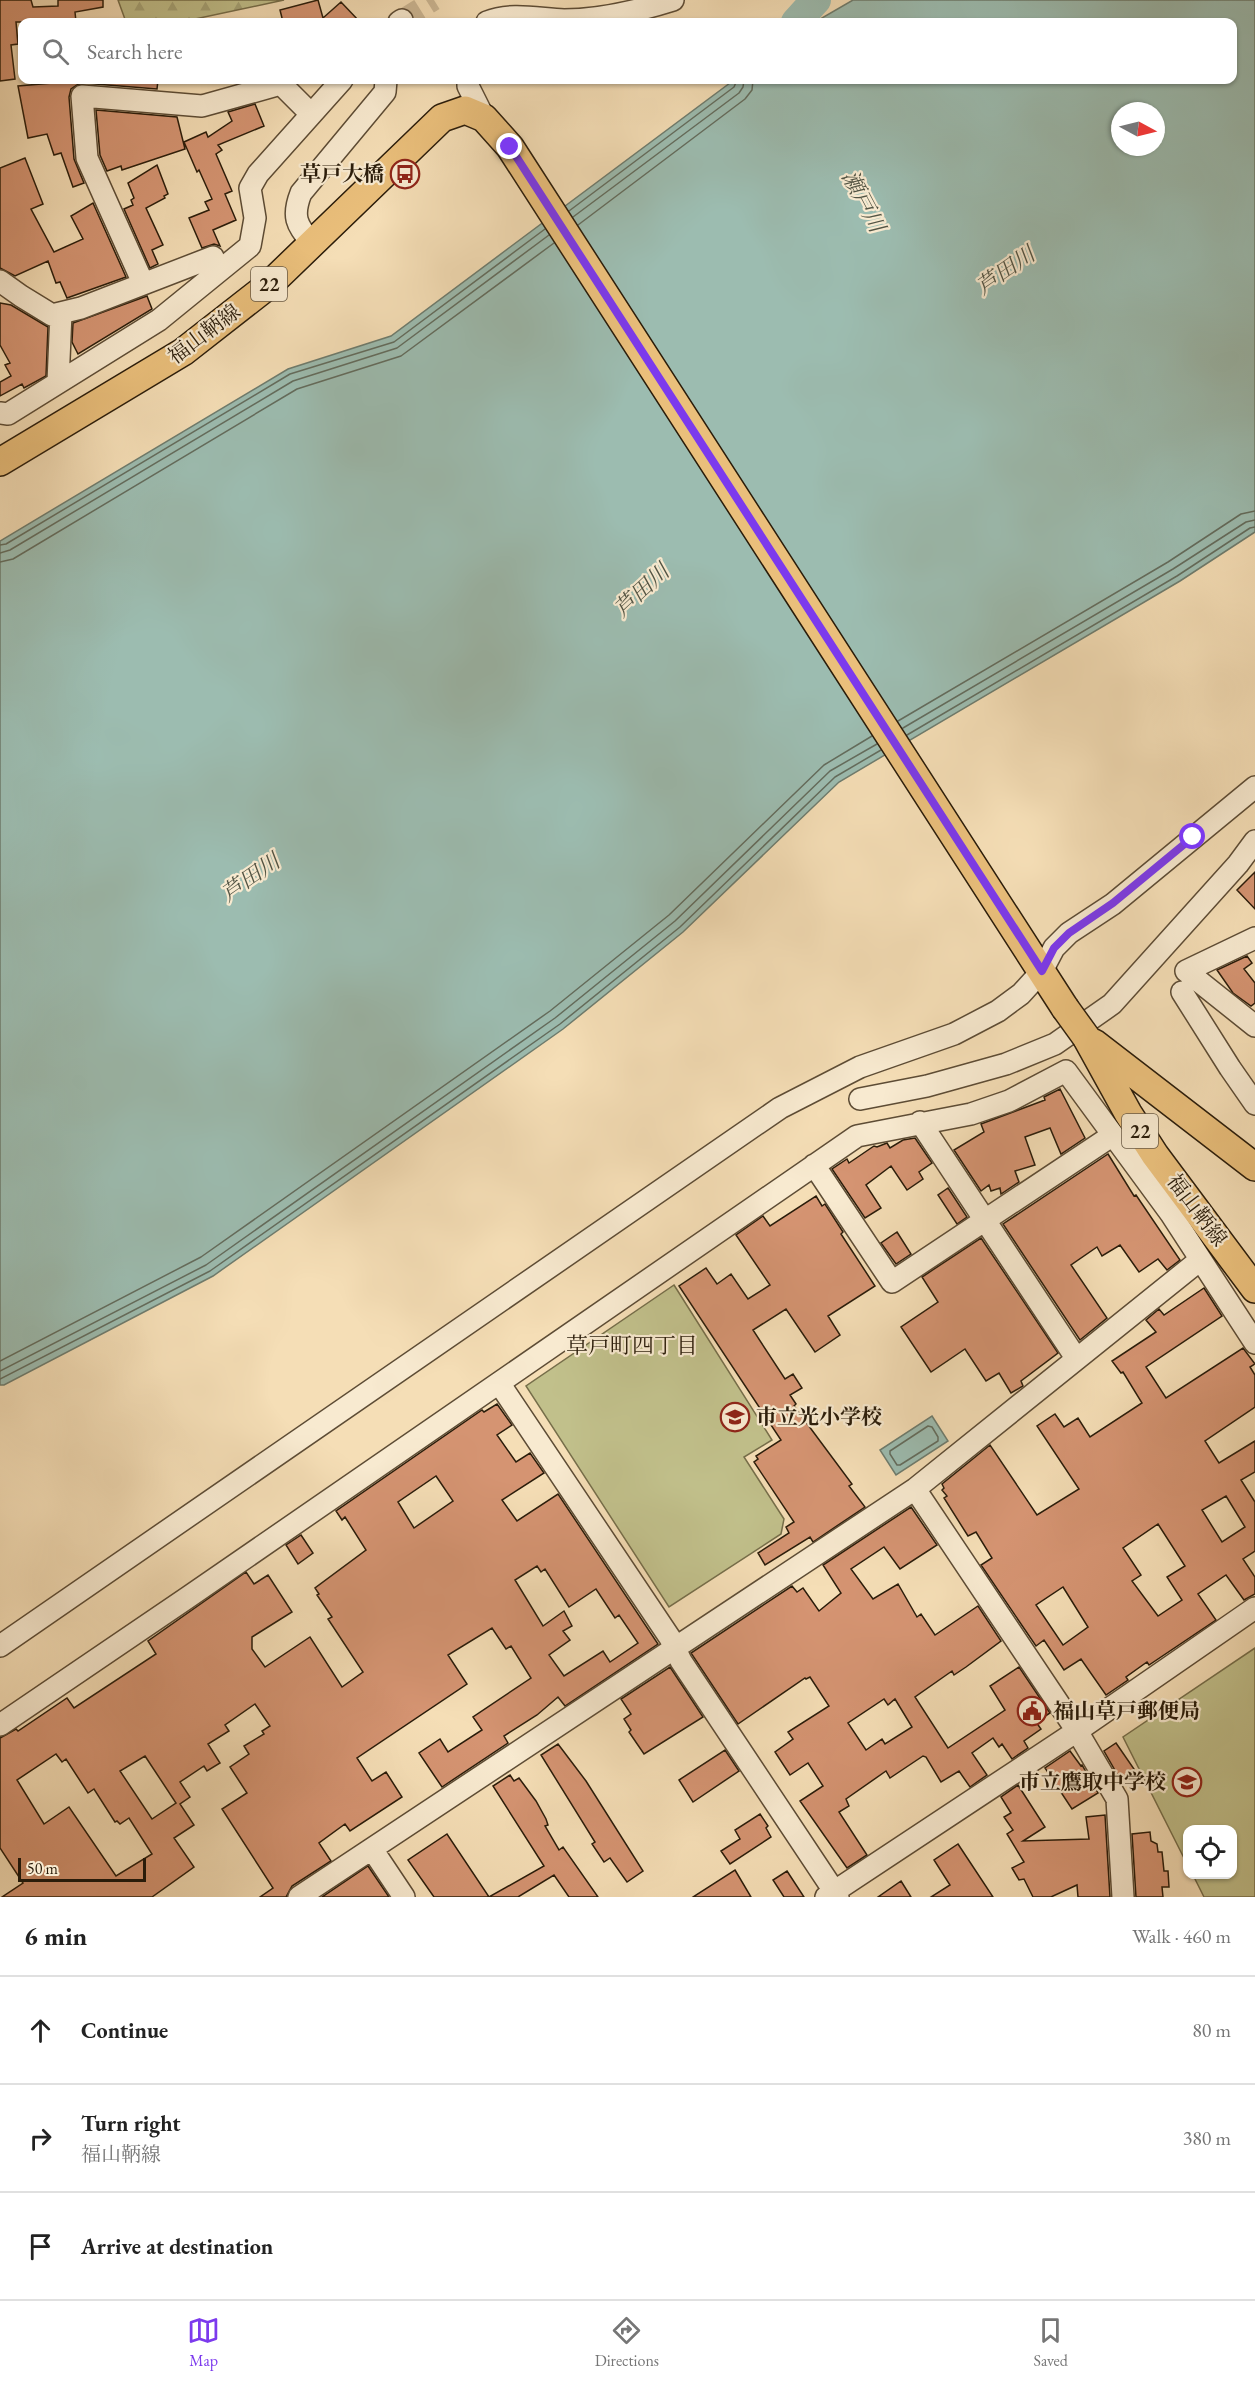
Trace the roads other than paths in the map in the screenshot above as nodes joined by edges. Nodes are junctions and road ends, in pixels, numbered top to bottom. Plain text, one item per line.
1 (674, 0) edge
2 (503, 18) edge
3 (538, 18) edge
4 (597, 18) edge
5 (338, 84) edge
6 (386, 84) edge
7 (468, 84) edge
8 (311, 114) junction
9 (484, 118) junction
10 (312, 243) junction
11 (213, 257) dead end
12 (0, 281) edge
13 (143, 283) junction
14 (61, 313) junction
15 (58, 382) junction
16 (0, 412) edge
17 (0, 462) edge
18 (1255, 787) edge
19 (1255, 840) edge
20 (1255, 938) edge
21 (1035, 959) junction
22 (1182, 992) dead end
23 (1255, 1026) edge
24 (1086, 1037) junction
25 (860, 1099) dead end
26 (1255, 1104) edge
27 (920, 1122) junction
28 (1113, 1135) junction
29 (814, 1166) junction
30 (1255, 1167) edge
31 (984, 1220) junction
32 (1200, 1260) junction
33 (1255, 1289) edge
34 (1255, 1342) edge
35 (1076, 1358) junction
36 (499, 1383) junction
37 (915, 1489) junction
38 (1255, 1608) edge
39 (0, 1646) edge
40 (674, 1647) junction
41 (0, 1725) edge
42 (1077, 1731) junction
43 (372, 1849) junction
44 (833, 1895) edge
45 (299, 1897) edge
46 (404, 1897) edge
47 (1123, 1897) edge

1 - 4 street
2 - 3 street
5 - 8 street
6 - 10 street
7 - 9 street
8 - 13 street
8 - 15 street
9 - 10 main road, 福山鞆線 / 22
9 - 21 main road, 福山鞆線 / 22
10 - 17 main road, 福山鞆線 / 22
11 - 13 street
12 - 14 street
13 - 14 street
14 - 15 street
15 - 16 street
18 - 21 street
19 - 25 street
20 - 23 street
21 - 24 main road, 福山鞆線 / 22, bridge
21 - 39 street
22 - 26 street
24 - 30 main road, 福山鞆線 / 22
24 - 33 main road, 福山鞆線 / 22
27 - 28 street
27 - 29 street
27 - 31 street
28 - 31 street
28 - 32 street
29 - 31 street
29 - 36 street
31 - 35 street
32 - 34 street
32 - 35 street
35 - 37 street
36 - 40 street
36 - 41 street
37 - 40 street
37 - 42 street
38 - 42 street
40 - 43 street
40 - 44 street
42 - 44 street
42 - 47 street
43 - 45 street
43 - 46 street

